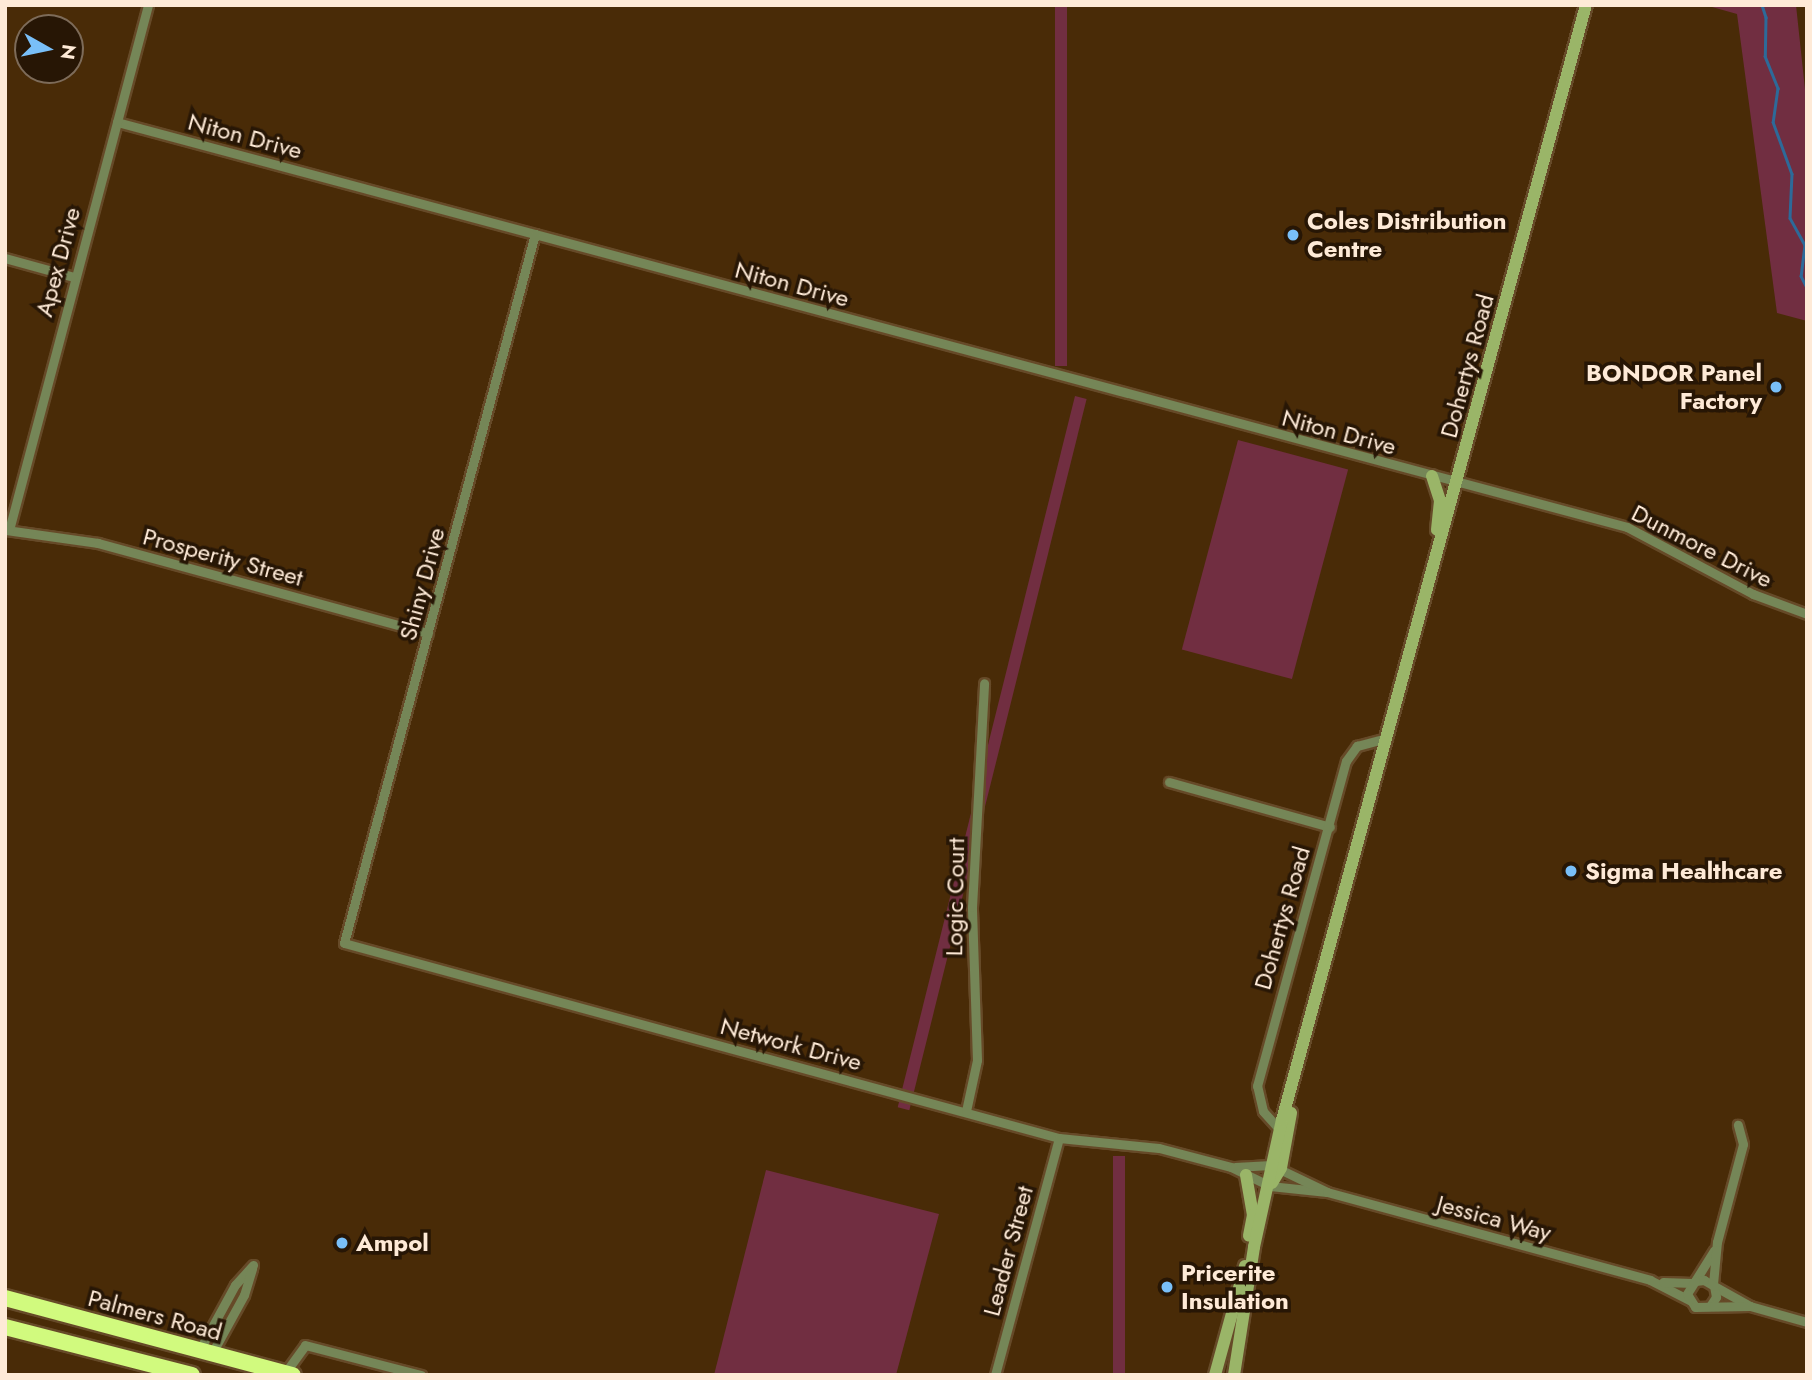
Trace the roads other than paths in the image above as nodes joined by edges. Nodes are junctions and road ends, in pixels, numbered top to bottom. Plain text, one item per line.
1 (148, 5) edge
2 (1586, 5) edge
3 (117, 122) junction
4 (536, 234) junction
5 (5, 258) edge
6 (74, 277) junction
7 (1432, 476) junction
8 (1457, 483) junction
9 (7, 530) edge
10 (1807, 614) edge
11 (428, 633) junction
12 (1414, 639) junction
13 (984, 683) dead end
14 (1387, 738) junction
15 (1169, 782) dead end
16 (1330, 827) junction
17 (344, 943) joint
18 (1297, 1070) junction
19 (966, 1111) junction
20 (1738, 1125) dead end
21 (1279, 1130) junction
22 (1059, 1138) junction
23 (1276, 1166) junction
24 (1231, 1167) junction
25 (1246, 1175) junction
26 (1270, 1186) junction
27 (1326, 1192) junction
28 (1717, 1242) junction
29 (1254, 1247) junction
30 (1243, 1271) junction
31 (1650, 1280) junction
32 (1694, 1282) junction
33 (1713, 1285) junction
34 (5, 1298) edge
35 (1689, 1300) junction
36 (1710, 1306) junction
37 (1750, 1306) junction
38 (1807, 1322) edge
39 (5, 1327) edge
40 (205, 1353) junction
41 (289, 1374) edge
42 (189, 1375) edge
43 (202, 1375) edge
44 (421, 1375) edge
45 (995, 1375) edge
46 (1215, 1375) edge
47 (1234, 1375) edge

1 - 3 street, Apex Drive
2 - 8 main road, Dohertys Road
3 - 4 street, Niton Drive
3 - 6 street, Apex Drive
4 - 7 street, Niton Drive
4 - 11 street, Shiny Drive
5 - 6 street
6 - 9 street, Apex Drive
7 - 8 street, Niton Drive
7 - 12 main road
8 - 10 street, Dunmore Drive
8 - 12 main road, Dohertys Road
9 - 11 street, Prosperity Street
11 - 17 street, Shiny Drive
12 - 14 main road, Dohertys Road
13 - 19 street, Logic Court
14 - 16 street, Dohertys Road
14 - 18 main road, Dohertys Road
15 - 16 street
16 - 21 street, Dohertys Road
17 - 19 street, Network Drive
18 - 21 main road, Dohertys Road
18 - 23 main road, Dohertys Road
19 - 22 street, Network Drive
20 - 28 street
21 - 23 main road, Dohertys Road
22 - 24 street, Network Drive
22 - 45 street, Leader Street
23 - 24 street, Network Drive
23 - 26 main road, Dohertys Road
23 - 27 street, Jessica Way
24 - 25 street, Network Drive
25 - 26 street, Network Drive
25 - 30 main road
26 - 27 street, Jessica Way
26 - 29 main road, Dohertys Road
27 - 31 street, Jessica Way
28 - 32 street
28 - 33 street
29 - 30 main road, Dohertys Road
29 - 47 main road, Dohertys Road
30 - 46 main road, Dohertys Road
31 - 32 street, Jessica Way
31 - 35 street, Jessica Way
32 - 33 street
32 - 35 street
33 - 36 street
33 - 37 street
34 - 40 highway, Palmers Road
35 - 36 street
36 - 37 street
37 - 38 street
39 - 42 highway, Palmers Road
40 - 40 street
40 - 41 highway, Palmers Road
40 - 42 highway
40 - 43 highway
41 - 44 street

